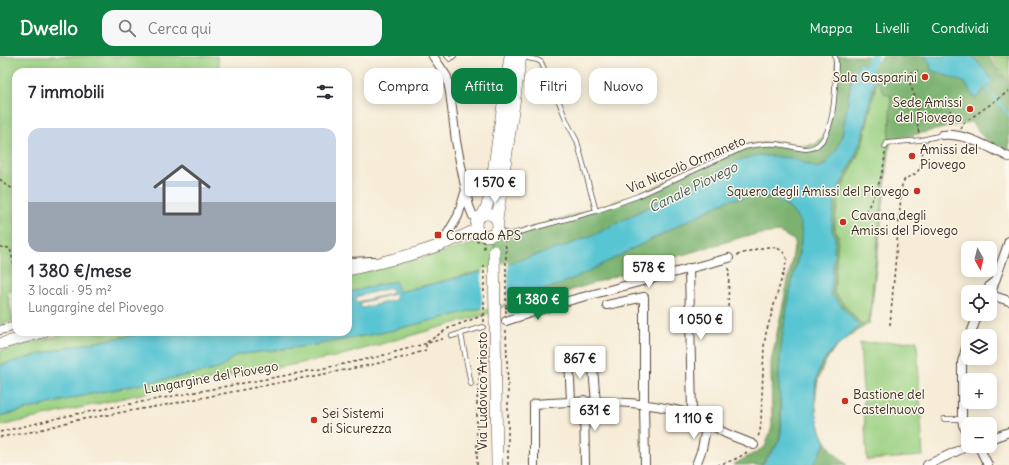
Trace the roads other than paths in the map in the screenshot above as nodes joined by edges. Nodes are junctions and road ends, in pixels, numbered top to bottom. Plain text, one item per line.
1 (433, 56) edge
2 (448, 56) edge
3 (454, 56) edge
4 (510, 56) edge
5 (521, 56) edge
6 (835, 56) edge
7 (942, 135) joint
8 (885, 147) road end
9 (1009, 157) edge
10 (465, 188) junction
11 (596, 211) junction
12 (479, 221) junction
13 (495, 229) junction
14 (1009, 241) edge
15 (442, 243) junction
16 (729, 258) road end
17 (352, 262) edge
18 (382, 262) junction
19 (689, 268) junction
20 (352, 269) edge
21 (995, 281) junction
22 (990, 285) edge
23 (1009, 301) edge
24 (607, 305) dead end
25 (503, 321) junction
26 (12, 327) edge
27 (483, 327) road end
28 (0, 330) edge
29 (461, 334) junction
30 (29, 336) edge
31 (452, 336) road end
32 (0, 344) edge
33 (592, 358) dead end
34 (569, 360) dead end
35 (962, 365) edge
36 (471, 384) dead end
37 (584, 400) junction
38 (571, 401) junction
39 (596, 402) junction
40 (644, 403) junction
41 (692, 414) junction
42 (962, 417) edge
43 (944, 419) dead end
44 (961, 419) edge
45 (707, 423) junction
46 (1009, 432) edge
47 (997, 436) edge
48 (754, 445) road end
49 (961, 449) edge
50 (983, 453) edge
51 (496, 464) edge
52 (534, 465) edge
53 (585, 465) edge
54 (646, 465) edge
55 (696, 465) edge
56 (927, 465) edge
57 (988, 465) edge

1 - 10 street
2 - 3 lane
4 - 12 main road
5 - 11 lane
5 - 13 main road
6 - 11 lane, Via Niccolò Ormaneto
7 - 8 lane
7 - 9 street
10 - 12 street
10 - 15 street
11 - 13 lane, Via Niccolò Ormaneto
12 - 13 main road
12 - 13 main road
12 - 15 main road
13 - 25 main road, Via Ludovico Ariosto, bridge
14 - 21 street
15 - 18 main road
16 - 19 street
17 - 18 street
18 - 20 main road
19 - 25 street
19 - 41 street
21 - 22 street
21 - 23 street
24 - 40 street
25 - 51 main road, Via Ludovico Ariosto
26 - 28 street
27 - 29 lane
29 - 31 lane
29 - 36 lane
30 - 32 main road
33 - 39 street
34 - 38 street
35 - 42 street
37 - 38 street
37 - 39 street
37 - 53 street
38 - 52 street
39 - 40 street
40 - 41 street
40 - 54 street
41 - 45 street
43 - 44 lane
45 - 48 street
45 - 55 street
46 - 47 street
49 - 56 street
50 - 57 street

